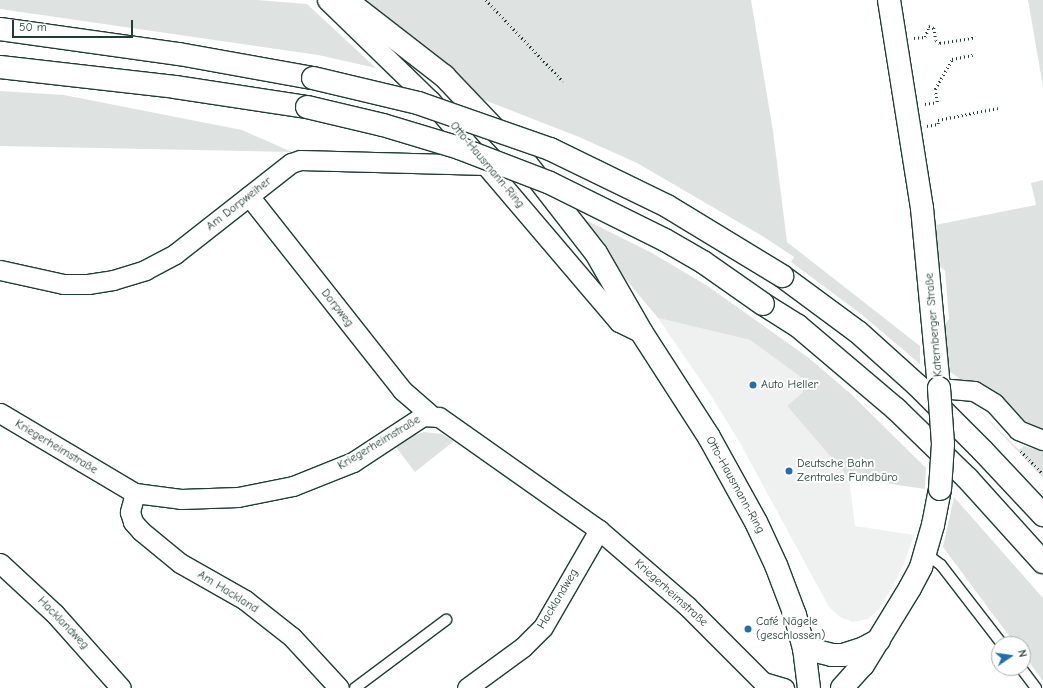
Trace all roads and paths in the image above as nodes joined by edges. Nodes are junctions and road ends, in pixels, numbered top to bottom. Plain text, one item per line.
1 (327, 0) edge
2 (346, 0) edge
3 (486, 0) edge
4 (889, 0) edge
5 (0, 29) edge
6 (976, 37) dead end
7 (896, 42) junction
8 (973, 55) dead end
9 (0, 67) edge
10 (563, 81) dead end
11 (937, 102) dead end
12 (998, 108) dead end
13 (938, 124) dead end
14 (487, 165) junction
15 (249, 196) junction
16 (0, 270) edge
17 (642, 333) junction
18 (939, 388) junction
19 (0, 413) edge
20 (431, 415) junction
21 (1043, 440) edge
22 (135, 493) junction
23 (1043, 515) edge
24 (599, 530) junction
25 (925, 553) junction
26 (1043, 562) edge
27 (0, 563) edge
28 (446, 620) dead end
29 (996, 636) edge
30 (879, 640) junction
31 (804, 648) junction
32 (1026, 676) edge
33 (121, 688) edge
34 (339, 688) edge
35 (355, 688) edge
36 (468, 688) edge
37 (784, 688) edge
38 (809, 688) edge
39 (842, 688) edge
40 (1036, 688) edge

1 - 14 street, Otto-Hausmann-Ring
2 - 17 main road, Otto-Hausmann-Ring
3 - 10 path
4 - 7 main road, Katernberger Straße
5 - 23 main road, bridge
6 - 7 path
7 - 18 main road, Katernberger Straße
8 - 11 path
9 - 26 main road, bridge
12 - 13 path
14 - 15 street, Am Dorpweiher
14 - 17 street, Otto-Hausmann-Ring
15 - 16 street, Am Dorpweiher
15 - 20 street, Dorpweg
17 - 31 main road, Otto-Hausmann-Ring
18 - 21 street
18 - 25 main road, Katernberger Straße, bridge
19 - 22 street, Kriegerheimstraße
20 - 22 street, Kriegerheimstraße
20 - 24 street, Kriegerheimstraße
22 - 34 street, Am Hackland
24 - 36 street, Hacklandweg
24 - 37 street, Kriegerheimstraße
25 - 29 lane
25 - 30 main road, Katernberger Straße
27 - 33 street, Hacklandweg
28 - 35 lane
30 - 31 main road
30 - 39 main road, Katernberger Straße
31 - 38 main road
32 - 40 lane

